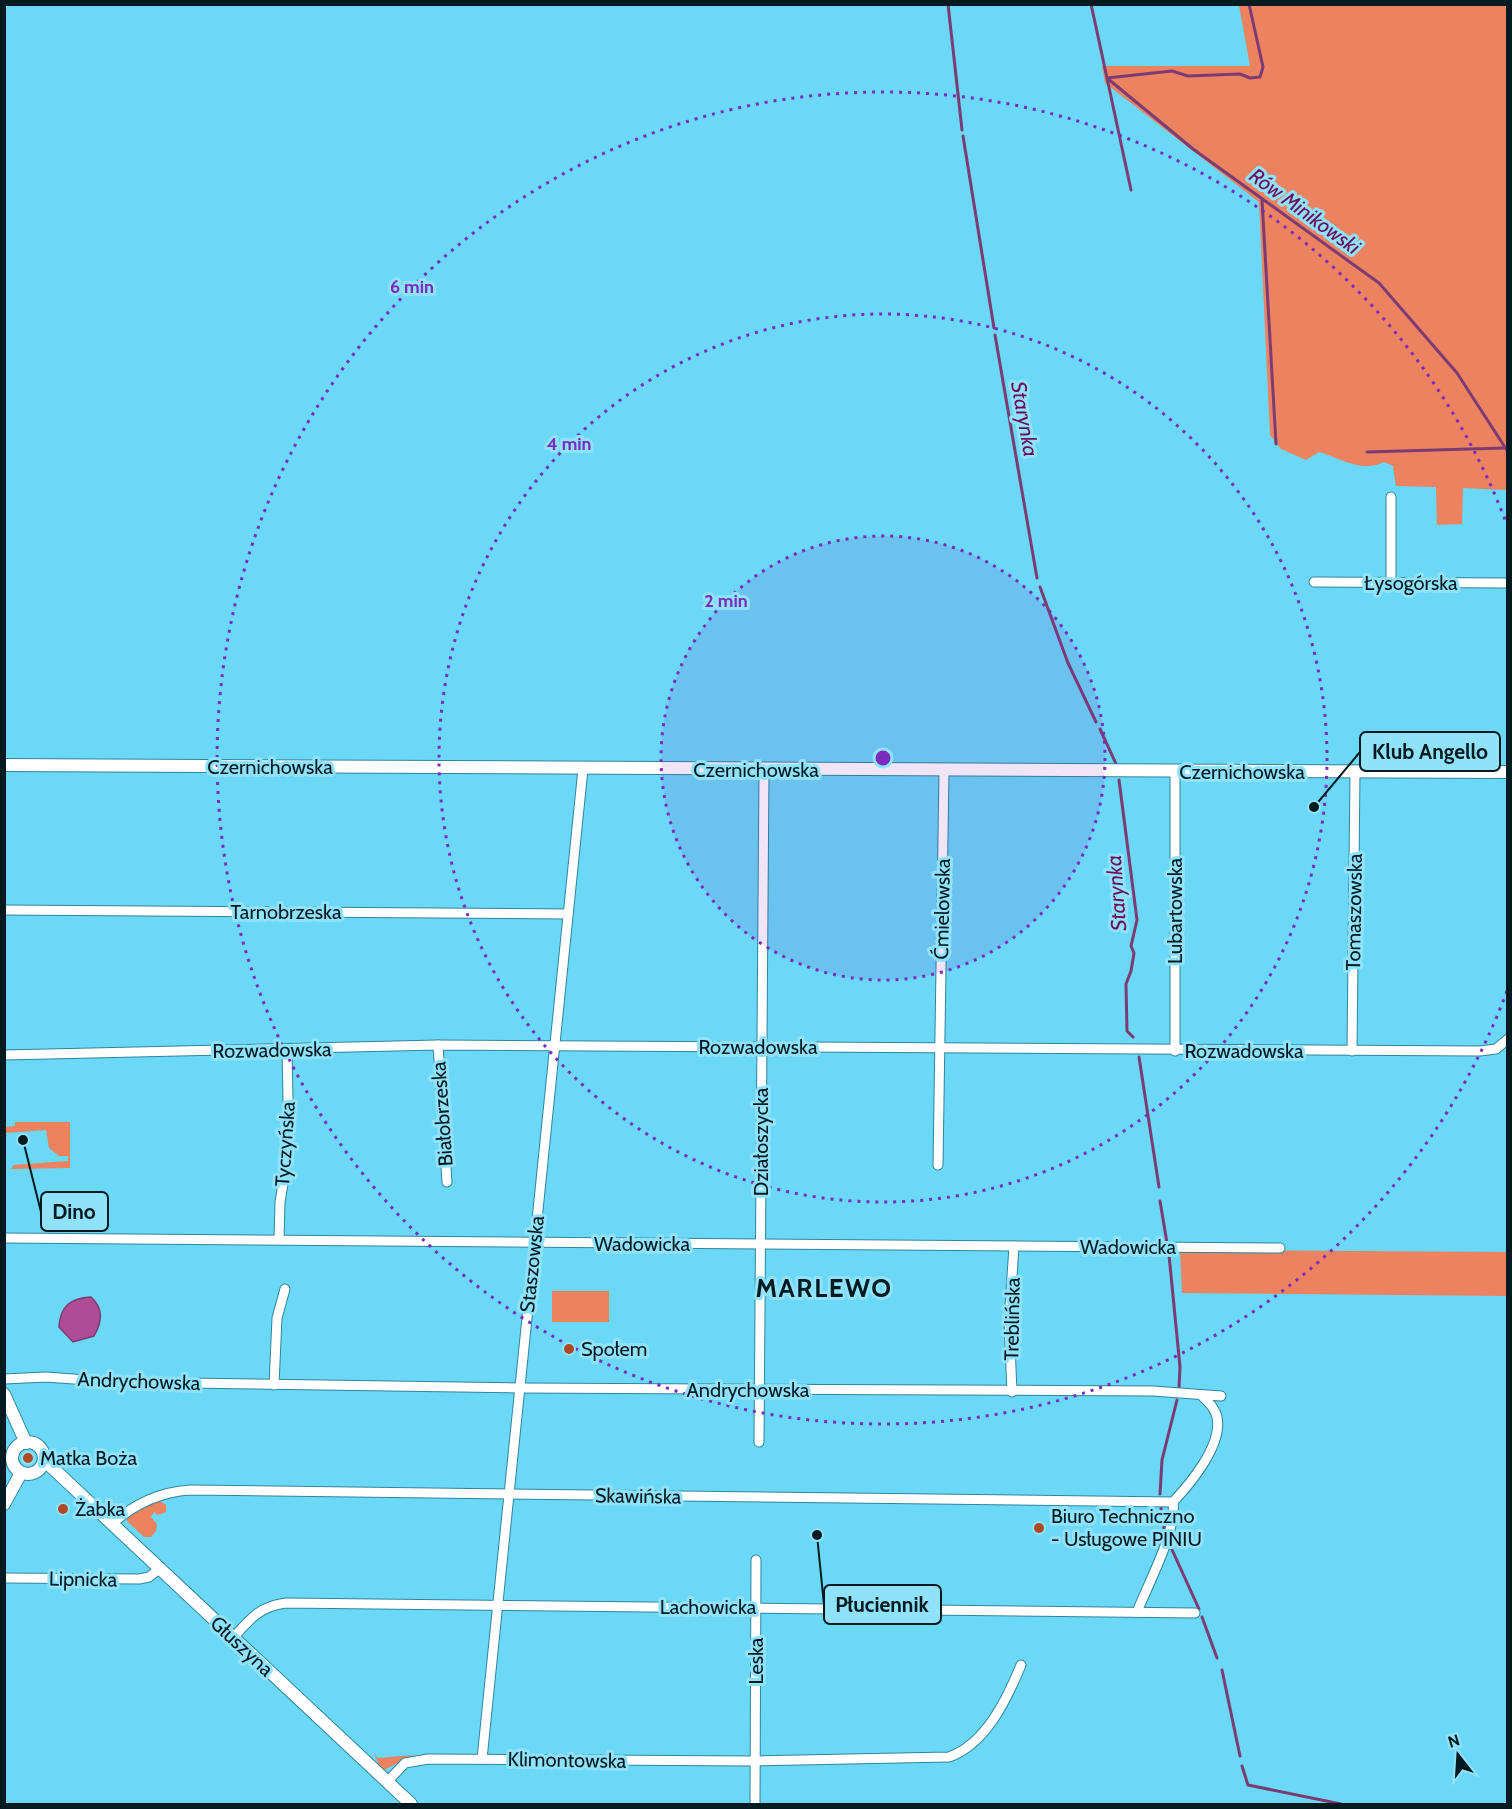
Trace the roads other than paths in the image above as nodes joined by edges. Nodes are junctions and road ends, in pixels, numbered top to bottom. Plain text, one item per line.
1 (1391, 497) dead end
2 (1314, 582) dead end
3 (1391, 582) junction
4 (1508, 583) edge
5 (4, 765) edge
6 (583, 769) junction
7 (764, 770) junction
8 (944, 771) junction
9 (1175, 771) junction
10 (1355, 772) junction
11 (1508, 772) edge
12 (4, 910) edge
13 (568, 914) junction
14 (1508, 1039) edge
15 (438, 1045) junction
16 (554, 1047) junction
17 (762, 1047) junction
18 (940, 1048) junction
19 (286, 1050) junction
20 (1352, 1051) junction
21 (1174, 1052) junction
22 (4, 1055) edge
23 (938, 1165) dead end
24 (447, 1182) dead end
25 (4, 1238) edge
26 (279, 1238) junction
27 (534, 1243) junction
28 (761, 1244) junction
29 (1014, 1246) junction
30 (1280, 1248) dead end
31 (285, 1289) dead end
32 (4, 1379) edge
33 (274, 1385) junction
34 (519, 1388) junction
35 (758, 1390) junction
36 (1012, 1392) junction
37 (1201, 1395) junction
38 (1221, 1395) dead end
39 (6, 1398) edge
40 (759, 1442) dead end
41 (20, 1446) junction
42 (12, 1462) junction
43 (41, 1466) junction
44 (21, 1473) junction
45 (4, 1486) edge
46 (508, 1494) junction
47 (1173, 1502) junction
48 (4, 1504) edge
49 (112, 1524) junction
50 (756, 1560) dead end
51 (159, 1569) junction
52 (4, 1578) edge
53 (497, 1605) junction
54 (756, 1607) junction
55 (1137, 1612) junction
56 (1195, 1613) dead end
57 (233, 1638) junction
58 (1021, 1665) dead end
59 (482, 1759) junction
60 (755, 1761) junction
61 (387, 1782) junction
62 (411, 1804) edge
63 (755, 1804) edge

1 - 3 street
2 - 3 street, Łysogórska
3 - 4 street, Łysogórska
5 - 6 street, Czernichowska
6 - 7 street, Czernichowska
6 - 13 street, Staszowska
7 - 8 street, Czernichowska
7 - 17 street, Działoszycka
8 - 9 street, Czernichowska
8 - 18 street, Ćmielowska
9 - 10 street, Czernichowska
9 - 21 street, Lubartowska
10 - 11 street, Czernichowska
10 - 20 street, Tomaszowska
12 - 13 street, Tarnobrzeska
13 - 16 street, Staszowska
14 - 20 street, Rozwadowska
15 - 16 street, Rozwadowska
15 - 19 street, Rozwadowska
15 - 24 street, Białobrzeska
16 - 17 street, Rozwadowska
16 - 27 street, Staszowska
17 - 18 street, Rozwadowska
17 - 28 street, Działoszycka
18 - 21 street, Rozwadowska
18 - 23 street, Ćmielowska
19 - 22 street, Rozwadowska
19 - 26 street, Tyczyńska
20 - 21 street, Rozwadowska
25 - 26 street, Wadowicka
26 - 27 street, Wadowicka
27 - 28 street, Wadowicka
27 - 34 street, Staszowska
28 - 29 street, Wadowicka
28 - 35 street, Działoszycka
29 - 30 street, Wadowicka
29 - 36 street, Treblińska
31 - 33 street
32 - 33 street, Andrychowska
33 - 34 street, Andrychowska
34 - 35 street, Andrychowska
34 - 46 street, Staszowska
35 - 36 street, Andrychowska
35 - 40 street, Działoszycka
36 - 37 street, Andrychowska
37 - 38 street, Andrychowska
37 - 47 street
39 - 41 street
41 - 42 street
41 - 43 street
42 - 44 street
42 - 45 street
43 - 44 street
43 - 49 street, Głuszyna
44 - 48 street
46 - 47 street, Skawińska
46 - 49 street, Skawińska
46 - 53 street, Staszowska
47 - 55 street
49 - 51 street, Głuszyna
50 - 54 street, Leska
51 - 52 street, Lipnicka
51 - 57 street, Głuszyna
53 - 54 street, Lachowicka
53 - 57 street, Lachowicka
53 - 59 street, Staszowska
54 - 55 street, Lachowicka
54 - 60 street, Leska
55 - 56 street, Lachowicka
57 - 61 street, Głuszyna
58 - 60 street, Klimontowska
59 - 60 street, Klimontowska
59 - 61 street, Klimontowska
60 - 63 street
61 - 62 street, Głuszyna

